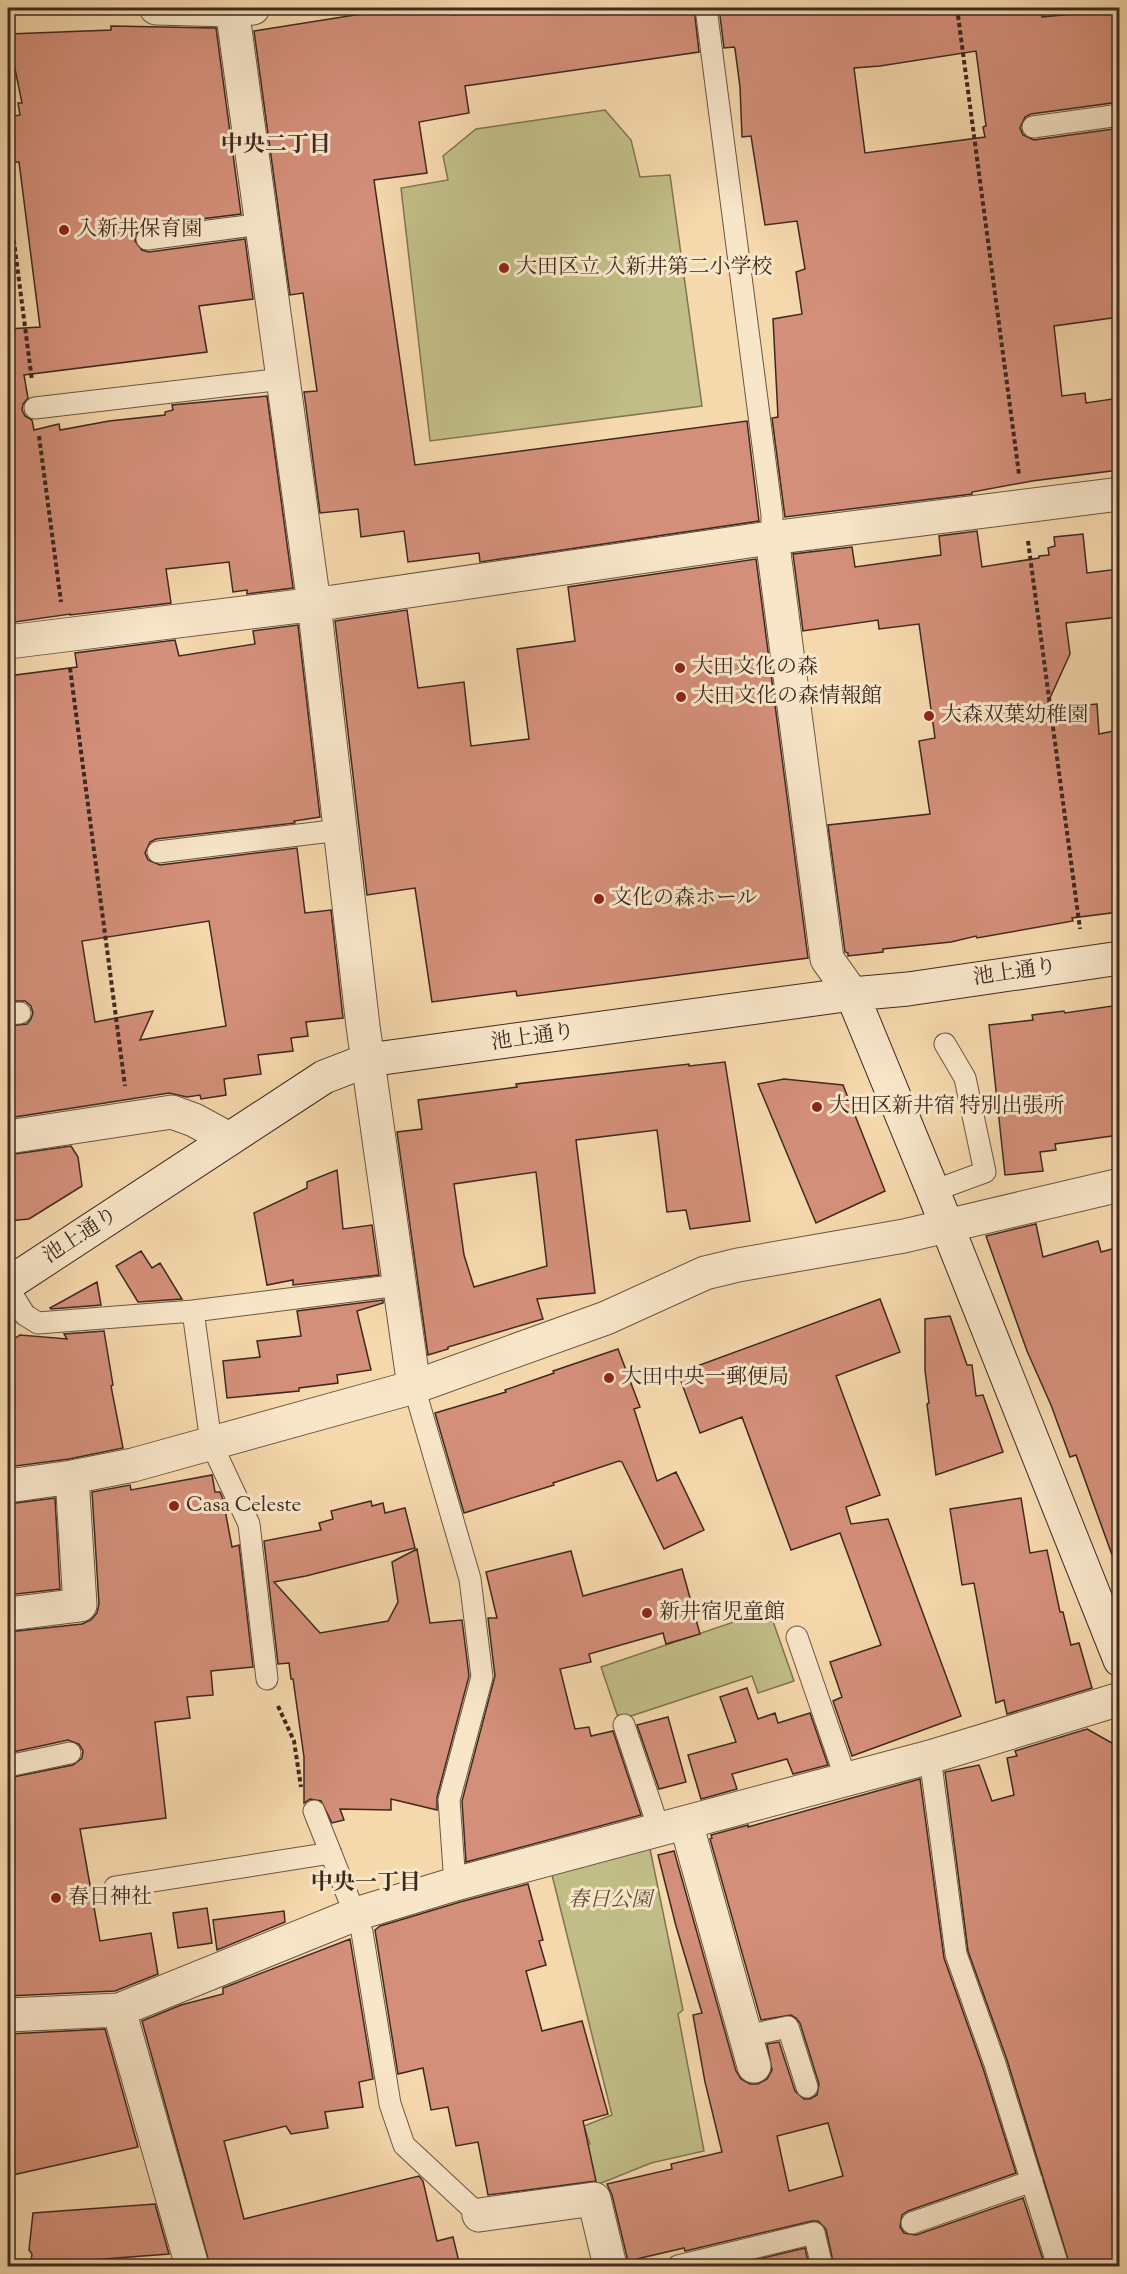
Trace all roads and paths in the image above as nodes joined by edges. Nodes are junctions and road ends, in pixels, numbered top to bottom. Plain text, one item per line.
1 (156, 8) edge
2 (239, 8) edge
3 (706, 8) edge
4 (1119, 115) edge
5 (1033, 127) dead end
6 (262, 224) junction
7 (147, 239) dead end
8 (283, 379) junction
9 (35, 408) dead end
10 (1119, 494) edge
11 (772, 538) junction
12 (314, 604) junction
13 (8, 642) edge
14 (340, 830) junction
15 (158, 852) dead end
16 (1119, 958) edge
17 (852, 994) junction
18 (945, 1044) dead end
19 (368, 1060) junction
20 (8, 1137) edge
21 (229, 1139) junction
22 (1119, 1185) edge
23 (933, 1191) junction
24 (946, 1226) junction
25 (399, 1285) junction
26 (8, 1286) edge
27 (193, 1311) junction
28 (414, 1387) junction
29 (211, 1443) junction
30 (72, 1477) junction
31 (8, 1486) edge
32 (8, 1614) edge
33 (796, 1637) dead end
34 (1119, 1660) edge
35 (267, 1679) joint
36 (1119, 1699) edge
37 (624, 1725) dead end
38 (70, 1753) dead end
39 (930, 1757) junction
40 (8, 1766) edge
41 (846, 1779) junction
42 (314, 1811) joint
43 (672, 1826) junction
44 (331, 1853) junction
45 (455, 1884) junction
46 (116, 1887) dead end
47 (356, 1914) junction
48 (119, 2010) junction
49 (8, 2015) edge
50 (750, 2051) joint
51 (807, 2087) dead end
52 (1032, 2181) junction
53 (479, 2215) joint
54 (912, 2223) dead end
55 (192, 2266) edge
56 (610, 2266) edge
57 (678, 2266) edge
58 (822, 2266) edge
59 (1058, 2266) edge

1 - 2 street
2 - 6 street
3 - 11 lane
4 - 5 lane
6 - 7 lane
6 - 8 street
8 - 9 lane
8 - 12 street
10 - 11 street
11 - 12 street
11 - 17 street
12 - 13 street
12 - 14 street
14 - 15 lane
14 - 19 street
16 - 17 street, 池上通り
17 - 19 street, 池上通り
17 - 23 street
18 - 23 lane
19 - 21 street, 池上通り
19 - 25 street
20 - 21 street
21 - 26 street, 池上通り
22 - 24 street
23 - 24 street
24 - 28 street
24 - 34 street
25 - 27 lane
25 - 28 street
26 - 27 lane
27 - 29 lane
28 - 29 street
28 - 45 lane
29 - 30 street
29 - 35 lane
30 - 31 street
30 - 32 street
33 - 41 lane
35 - 42 path
36 - 39 street
37 - 43 lane
38 - 40 lane
39 - 41 street
39 - 52 lane
41 - 43 street
42 - 44 lane
43 - 45 street
43 - 50 street
44 - 46 lane
44 - 47 lane
45 - 47 street
47 - 48 street
47 - 53 lane
48 - 49 street
48 - 55 street
50 - 51 lane
52 - 54 lane
52 - 59 lane
53 - 56 street
57 - 58 lane

